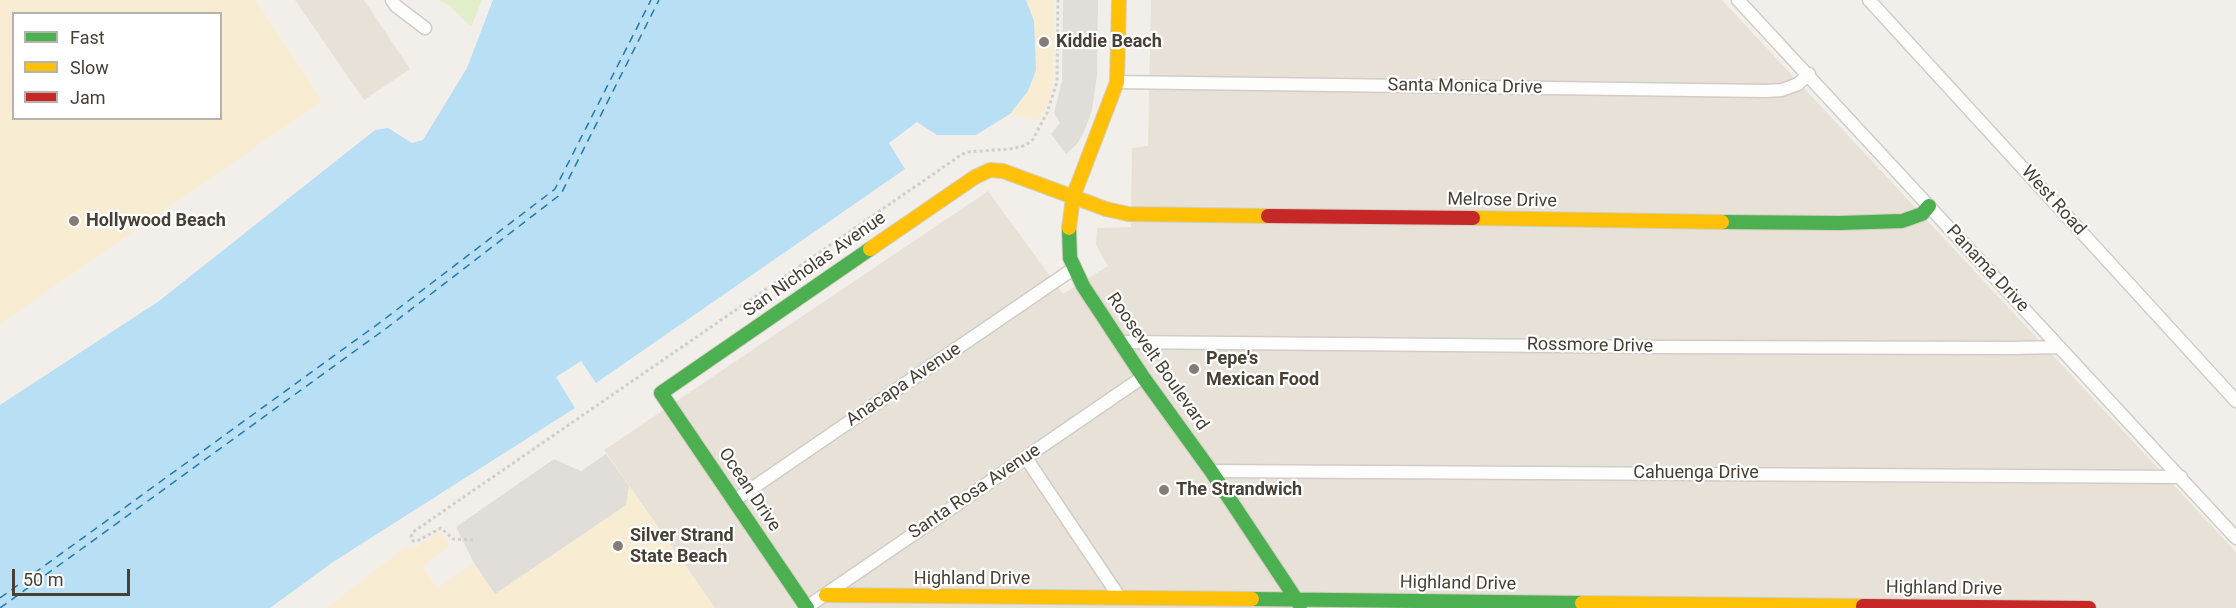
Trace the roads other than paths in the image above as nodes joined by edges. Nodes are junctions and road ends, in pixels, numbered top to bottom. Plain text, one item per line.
1 (392, 0) edge
2 (1119, 0) edge
3 (1738, 0) edge
4 (1869, 0) edge
5 (425, 28) dead end
6 (1809, 74) junction
7 (1117, 82) junction
8 (1073, 197) junction
9 (1929, 206) junction
10 (1073, 269) junction
11 (1121, 342) junction
12 (2058, 347) junction
13 (1143, 376) junction
14 (661, 393) joint
15 (2236, 401) edge
16 (1026, 458) junction
17 (1211, 471) junction
18 (2181, 477) junction
19 (735, 500) junction
20 (2236, 538) edge
21 (826, 595) junction
22 (1120, 598) junction
23 (1299, 604) edge
24 (807, 607) edge
25 (2089, 608) edge

1 - 5 street
2 - 7 street, Roosevelt Boulevard
3 - 6 street, Panama Drive
4 - 15 street, West Road
6 - 7 street, Santa Monica Drive
6 - 9 street, Panama Drive
7 - 8 street, Roosevelt Boulevard
8 - 9 street, Melrose Drive
8 - 10 street, Roosevelt Boulevard
8 - 14 street, San Nicholas Avenue
9 - 12 street, Panama Drive
10 - 11 street, Roosevelt Boulevard
10 - 19 street, Anacapa Avenue
11 - 12 street, Rossmore Drive
11 - 13 street, Roosevelt Boulevard
12 - 18 street, Panama Drive
13 - 16 street, Santa Rosa Avenue
13 - 17 street, Roosevelt Boulevard
14 - 19 street, Ocean Drive
16 - 21 street, Santa Rosa Avenue
16 - 22 street
17 - 18 street, Cahuenga Drive
17 - 23 street, Roosevelt Boulevard
18 - 20 street, Panama Drive
19 - 24 street, Ocean Drive
21 - 22 street, Highland Drive
21 - 24 street, Santa Rosa Avenue
22 - 23 street, Highland Drive
23 - 25 street, Highland Drive

